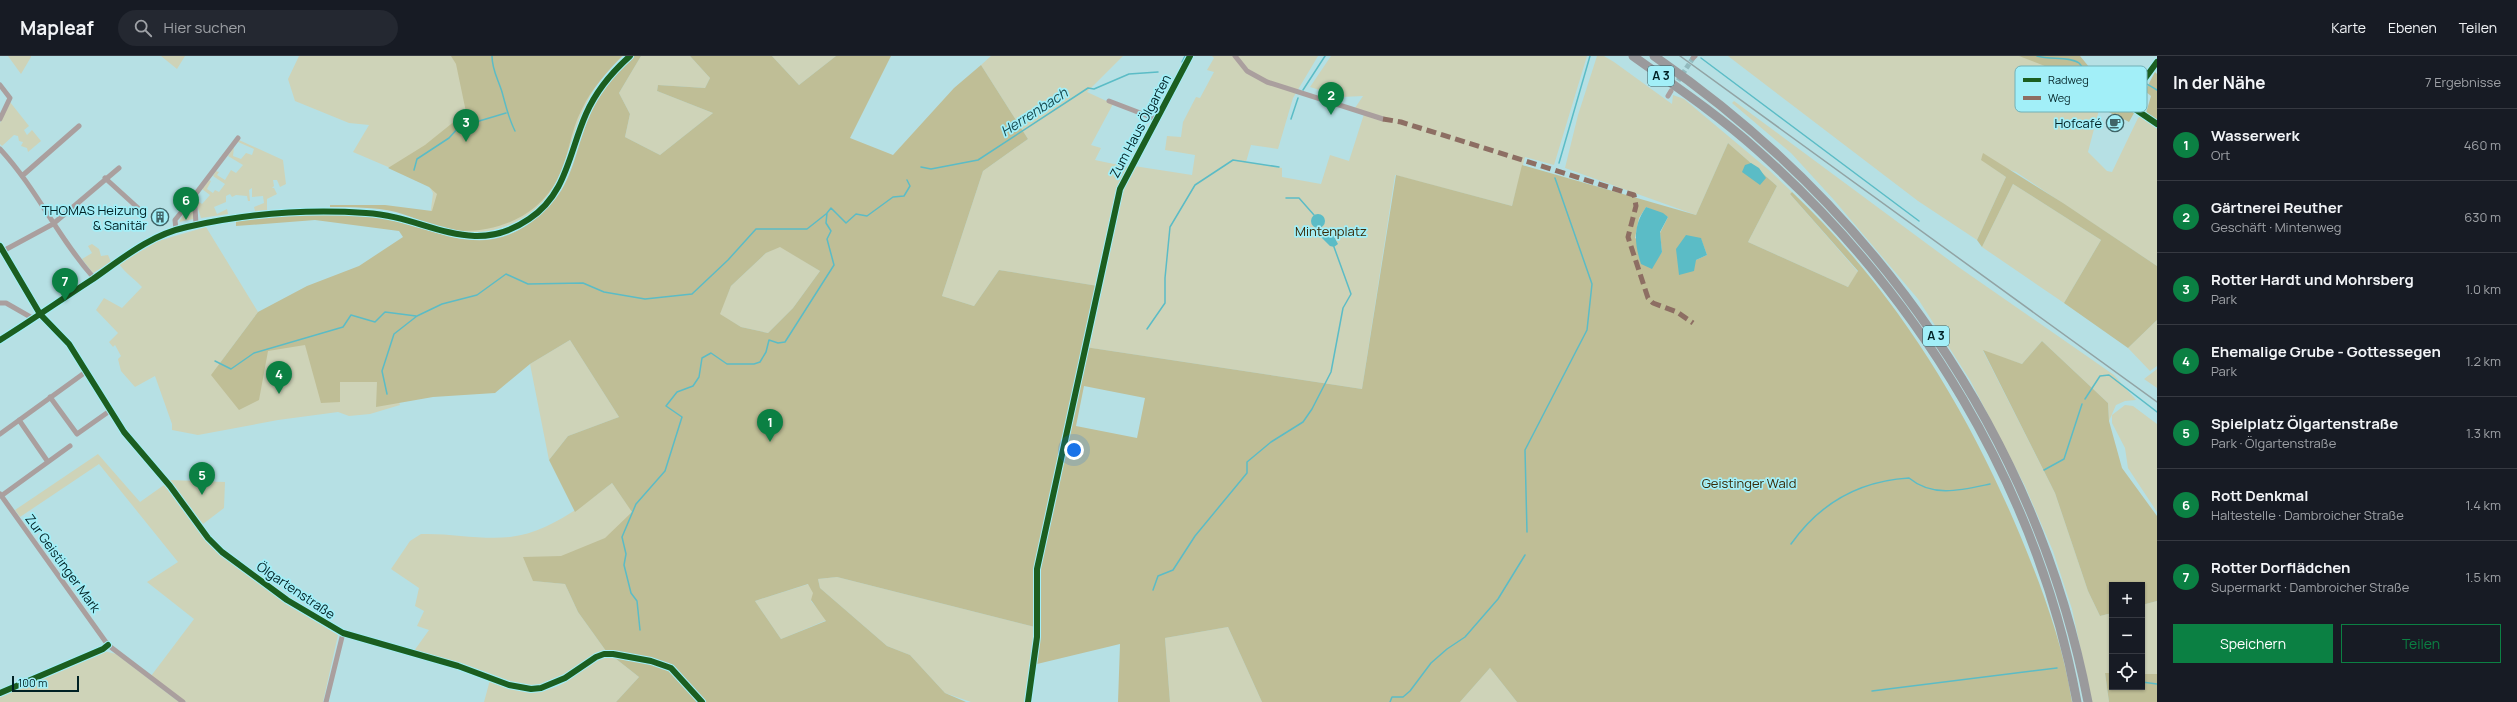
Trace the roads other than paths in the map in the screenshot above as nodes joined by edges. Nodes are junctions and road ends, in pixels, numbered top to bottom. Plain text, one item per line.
1 (630, 56) edge
2 (1190, 56) edge
3 (1235, 56) edge
4 (1633, 56) edge
5 (1654, 56) edge
6 (0, 85) edge
7 (1109, 101) dead end
8 (0, 119) edge
9 (1156, 119) junction
10 (1383, 119) dead end
11 (79, 126) dead end
12 (238, 138) dead end
13 (0, 149) edge
14 (119, 168) dead end
15 (22, 176) junction
16 (104, 178) junction
17 (188, 204) junction
18 (138, 208) dead end
19 (53, 224) junction
20 (196, 225) junction
21 (176, 230) junction
22 (2, 249) edge
23 (94, 278) junction
24 (0, 304) edge
25 (40, 314) junction
26 (34, 319) junction
27 (0, 340) edge
28 (87, 371) junction
29 (50, 397) junction
30 (110, 410) junction
31 (19, 420) junction
32 (0, 434) edge
33 (70, 446) dead end
34 (48, 462) junction
35 (1, 495) edge
36 (343, 633) junction
37 (108, 645) junction
38 (0, 693) edge
39 (183, 702) edge
40 (326, 702) edge
41 (702, 702) edge
42 (1028, 702) edge
43 (2077, 702) edge
44 (2088, 702) edge

1 - 20 street
2 - 9 street, Zum Haus Ölgarten
3 - 10 street
4 - 43 highway, A 3
5 - 44 highway, A 3
6 - 8 street
7 - 9 street, Zum Haus Ölgarten
9 - 42 street, Zum Haus Ölgarten
11 - 15 street
12 - 17 street
13 - 15 street
14 - 16 street
15 - 19 street
16 - 18 street
16 - 19 street
17 - 20 street
17 - 21 street
19 - 22 street
19 - 23 street
20 - 21 street
21 - 23 street
22 - 25 street, Ölgartenstraße
23 - 25 street
24 - 26 street
25 - 26 street
25 - 28 street, Ölgartenstraße
26 - 27 street
28 - 29 street
28 - 30 street, Ölgartenstraße
29 - 30 street
29 - 31 street
30 - 36 street, Ölgartenstraße
31 - 32 street
31 - 34 street
33 - 34 street
34 - 35 street
35 - 37 street, Zur Geistinger Mark
36 - 40 street
36 - 41 street, Ölgartenstraße
37 - 38 street
37 - 39 street, Zur Geistinger Mark

